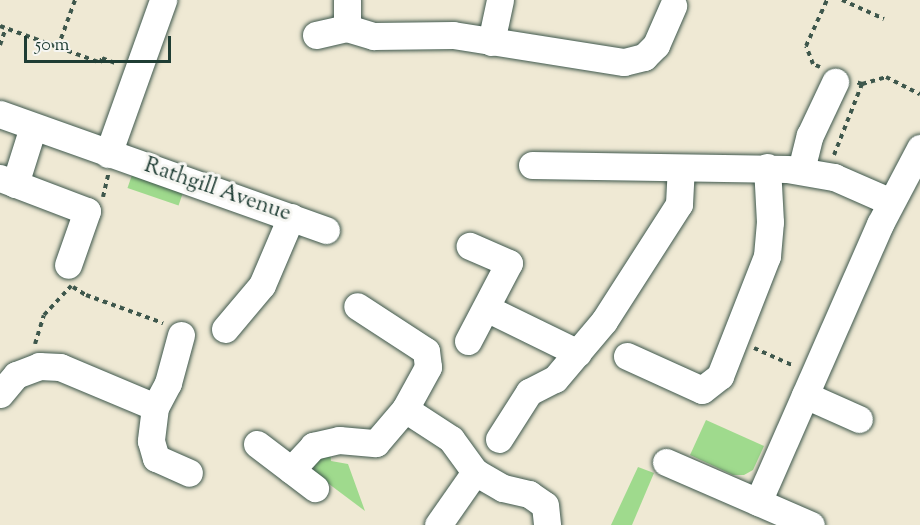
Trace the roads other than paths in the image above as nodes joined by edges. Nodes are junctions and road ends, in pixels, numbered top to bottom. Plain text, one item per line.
1 (163, 0) edge
2 (347, 0) edge
3 (500, 0) edge
4 (672, 6) dead end
5 (347, 28) junction
6 (316, 35) dead end
7 (491, 42) junction
8 (835, 82) road end
9 (0, 114) edge
10 (33, 127) junction
11 (920, 148) edge
12 (108, 154) junction
13 (532, 165) dead end
14 (767, 167) junction
15 (681, 169) junction
16 (801, 170) junction
17 (7, 181) edge
18 (891, 202) junction
19 (291, 218) junction
20 (326, 230) dead end
21 (470, 246) dead end
22 (68, 265) road end
23 (357, 306) dead end
24 (488, 309) junction
25 (225, 329) dead end
26 (181, 335) road end
27 (468, 341) dead end
28 (578, 353) junction
29 (627, 356) dead end
30 (809, 385) junction
31 (0, 394) edge
32 (155, 406) junction
33 (405, 409) junction
34 (859, 419) dead end
35 (499, 439) dead end
36 (257, 444) dead end
37 (666, 462) dead end
38 (291, 470) junction
39 (475, 472) junction
40 (189, 473) dead end
41 (315, 488) dead end
42 (758, 502) junction
43 (438, 525) edge
44 (547, 525) edge
45 (810, 525) edge

1 - 12 street
2 - 5 street
3 - 7 street
4 - 7 street
5 - 6 street
5 - 7 street
8 - 16 street
9 - 10 street, Rathgill Avenue
10 - 12 street, Rathgill Avenue
10 - 17 street
11 - 18 street
12 - 19 street, Rathgill Avenue
13 - 15 street
14 - 15 street
14 - 16 street
14 - 29 street
15 - 28 street
16 - 18 street
17 - 22 street
18 - 30 street
19 - 20 street, Rathgill Avenue
19 - 25 street
21 - 24 street
23 - 33 street
24 - 27 street
24 - 28 street
26 - 32 street
28 - 35 street
30 - 34 street
30 - 42 street
31 - 32 street
32 - 40 street
33 - 38 street
33 - 39 street
36 - 38 street
37 - 42 street
38 - 41 street
39 - 43 street
39 - 44 street
42 - 45 street

